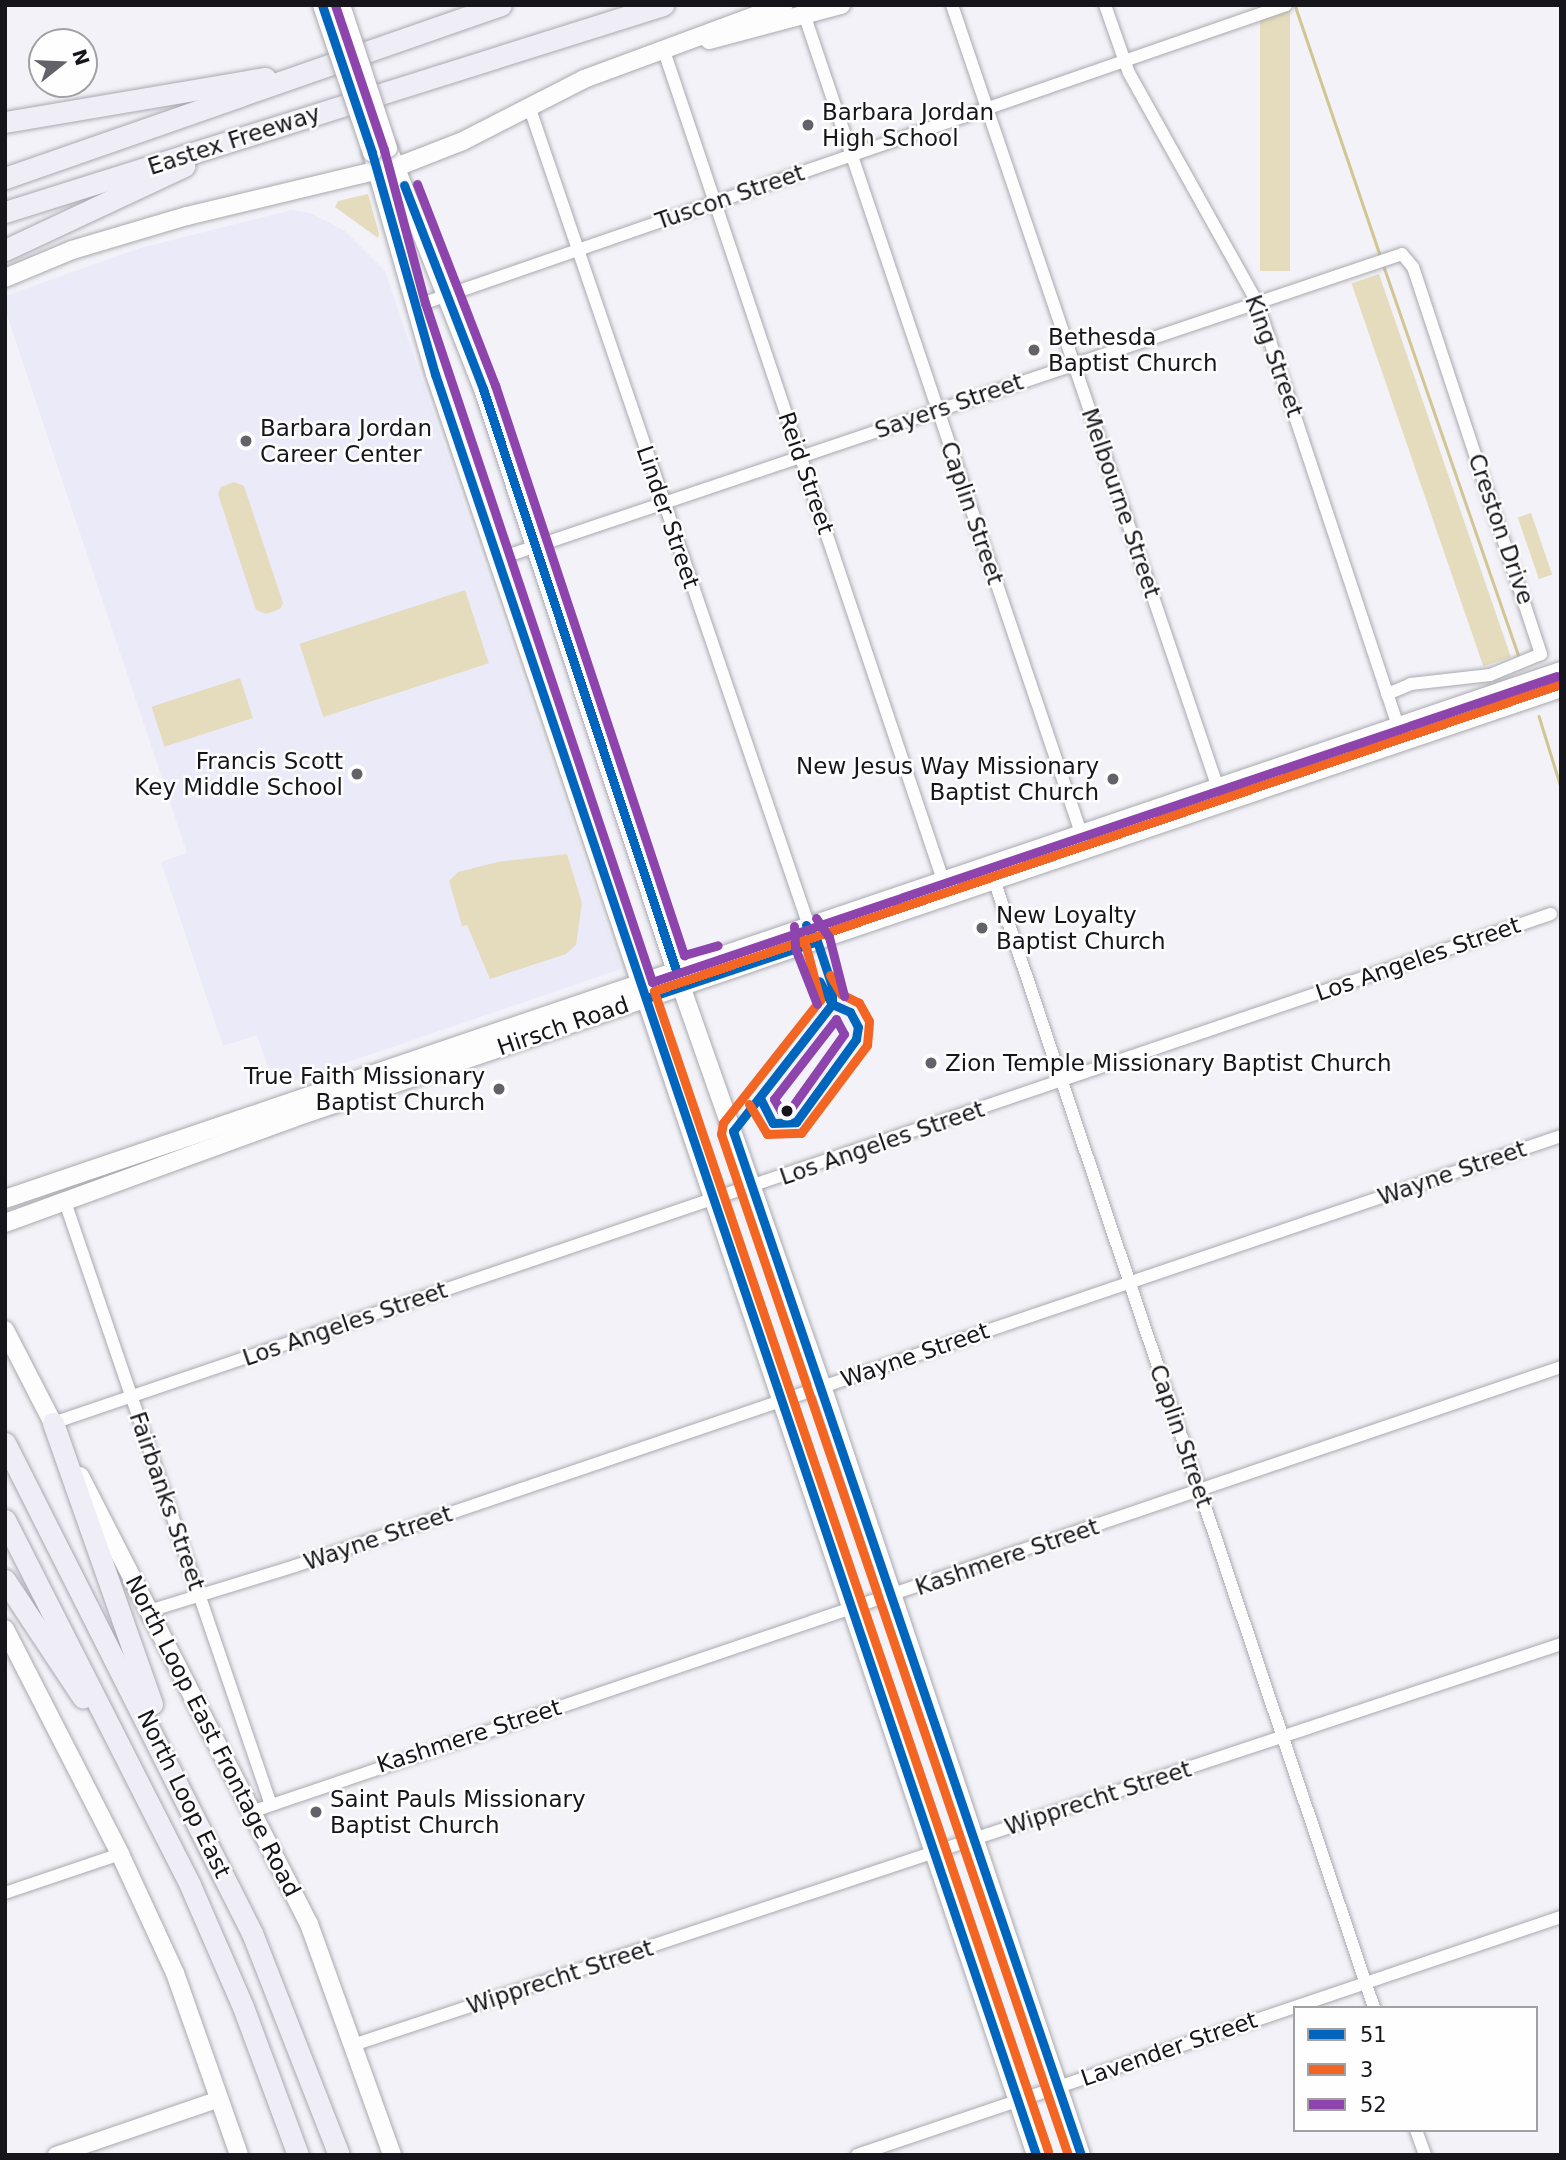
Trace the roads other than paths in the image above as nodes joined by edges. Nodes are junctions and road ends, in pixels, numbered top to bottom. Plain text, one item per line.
1 (322, 5) edge
2 (341, 5) edge
3 (502, 5) edge
4 (663, 5) edge
5 (784, 5) edge
6 (841, 5) edge
7 (952, 5) edge
8 (1105, 5) edge
9 (1286, 5) edge
10 (805, 17) junction
11 (687, 43) junction
12 (389, 45) junction
13 (664, 51) junction
14 (1124, 62) junction
15 (988, 108) junction
16 (530, 109) junction
17 (5, 122) edge
18 (256, 132) junction
19 (379, 157) junction
20 (851, 157) junction
21 (397, 166) junction
22 (5, 178) edge
23 (716, 202) junction
24 (5, 212) edge
25 (579, 249) junction
26 (5, 250) edge
27 (1398, 256) joint
28 (5, 278) edge
29 (449, 295) junction
30 (1258, 302) junction
31 (413, 307) junction
32 (1074, 363) junction
33 (937, 410) junction
34 (801, 458) junction
35 (663, 503) junction
36 (537, 546) junction
37 (498, 559) junction
38 (1561, 671) edge
39 (1561, 688) edge
40 (1387, 694) junction
41 (1398, 727) junction
42 (1220, 794) junction
43 (1084, 841) junction
44 (991, 872) junction
45 (946, 887) junction
46 (1551, 914) dead end
47 (806, 925) junction
48 (812, 942) junction
49 (679, 979) junction
50 (641, 991) junction
51 (1060, 1082) junction
52 (290, 1110) junction
53 (1561, 1136) edge
54 (152, 1149) junction
55 (753, 1187) junction
56 (5, 1199) edge
57 (64, 1199) junction
58 (710, 1200) junction
59 (5, 1223) edge
60 (1128, 1283) junction
61 (5, 1330) edge
62 (1561, 1367) edge
63 (822, 1386) junction
64 (132, 1396) junction
65 (780, 1400) junction
66 (53, 1423) junction
67 (5, 1443) edge
68 (1200, 1492) junction
69 (5, 1520) edge
70 (5, 1580) edge
71 (893, 1595) junction
72 (200, 1597) junction
73 (850, 1609) junction
74 (149, 1611) junction
75 (5, 1629) edge
76 (1561, 1644) edge
77 (10, 1651) edge
78 (1283, 1737) junction
79 (179, 1782) junction
80 (270, 1802) junction
81 (152, 1807) junction
82 (254, 1811) junction
83 (973, 1839) junction
84 (120, 1854) junction
85 (931, 1854) junction
86 (5, 1893) edge
87 (1561, 1917) edge
88 (1366, 1983) junction
89 (1298, 2006) edge
90 (1373, 2006) edge
91 (1293, 2008) edge
92 (356, 2044) junction
93 (1058, 2087) junction
94 (220, 2099) junction
95 (1018, 2101) junction
96 (1417, 2132) edge
97 (56, 2155) edge
98 (239, 2155) edge
99 (298, 2155) edge
100 (339, 2155) edge
101 (392, 2155) edge
102 (857, 2155) edge
103 (1036, 2155) edge
104 (1081, 2155) edge
105 (1425, 2155) edge

1 - 19 main road, bridge
2 - 19 main road, bridge
3 - 12 highway, Eastex Freeway
4 - 18 highway, Eastex Freeway
5 - 11 main road
6 - 10 main road
7 - 15 street, Melbourne Street
8 - 14 street, King Street
9 - 14 street, Tuscon Street
10 - 11 main road
10 - 20 street, Caplin Street
11 - 13 main road
12 - 17 highway
12 - 22 highway, Eastex Freeway
13 - 16 main road
13 - 23 street, Reid Street
14 - 15 street, Tuscon Street
14 - 30 street, King Street
15 - 20 street, Tuscon Street
15 - 32 street, Melbourne Street
16 - 21 main road
16 - 25 street, Linder Street
18 - 24 highway, Eastex Freeway
18 - 26 highway
19 - 21 main road
19 - 28 main road
19 - 31 main road
20 - 23 street, Tuscon Street
20 - 33 street, Caplin Street
21 - 29 main road
23 - 25 street, Tuscon Street
23 - 34 street, Reid Street
25 - 29 street, Tuscon Street
25 - 35 street, Linder Street
27 - 30 street, Sayers Street
27 - 40 street, Creston Drive
29 - 31 street, Tuscon Street
29 - 36 main road
30 - 32 street, Sayers Street
30 - 40 street, King Street
31 - 37 main road
32 - 33 street, Sayers Street
32 - 42 street, Melbourne Street
33 - 34 street, Sayers Street
33 - 43 street, Caplin Street
34 - 35 street, Sayers Street
34 - 45 street, Reid Street
35 - 36 street, Sayers Street
35 - 47 street, Linder Street
36 - 37 street, Sayers Street
36 - 49 main road
37 - 50 main road
38 - 41 main road, Hirsch Road
39 - 42 main road, Hirsch Road
40 - 41 street, King Street
41 - 42 main road, Hirsch Road
42 - 43 main road, Hirsch Road
43 - 44 main road, Hirsch Road
44 - 45 main road, Hirsch Road
44 - 51 street, Caplin Street
45 - 47 main road, Hirsch Road
45 - 48 main road, Hirsch Road
46 - 51 street, Los Angeles Street
47 - 48 street, Linder Street
47 - 49 main road, Hirsch Road
48 - 49 main road, Hirsch Road
49 - 50 main road, Hirsch Road
49 - 55 main road
50 - 52 main road, Hirsch Road
50 - 58 main road
51 - 55 street, Los Angeles Street
51 - 60 street, Caplin Street
52 - 54 main road, Hirsch Road
52 - 57 main road, Hirsch Road
53 - 60 street, Wayne Street
54 - 56 main road, Hirsch Road
54 - 57 main road
55 - 58 street, Los Angeles Street
55 - 63 main road
57 - 59 main road, Hirsch Road
57 - 64 street, Fairbanks Street
58 - 64 street, Los Angeles Street
58 - 65 main road
60 - 63 street, Wayne Street
60 - 68 street, Caplin Street
61 - 66 main road, North Loop East Frontage Road
62 - 68 street, Kashmere Street
63 - 65 street, Wayne Street
63 - 71 main road
64 - 66 street, Los Angeles Street
64 - 72 street, Fairbanks Street
65 - 72 street, Wayne Street
65 - 73 main road
66 - 74 main road, North Loop East Frontage Road
66 - 79 highway
67 - 79 highway, North Loop East
68 - 71 street, Kashmere Street
68 - 78 street, Caplin Street
69 - 81 highway, North Loop East
70 - 81 highway
71 - 73 street, Kashmere Street
71 - 83 main road
72 - 74 street, Wayne Street
72 - 80 street, Fairbanks Street
73 - 80 street, Kashmere Street
73 - 85 main road
74 - 82 main road, North Loop East Frontage Road
75 - 77 main road
76 - 78 street, Wipprecht Street
77 - 84 main road
78 - 83 street, Wipprecht Street
78 - 88 street, Caplin Street
79 - 100 highway, North Loop East
80 - 82 street, Kashmere Street
81 - 99 highway, North Loop East
82 - 92 main road, North Loop East Frontage Road
83 - 85 street, Wipprecht Street
83 - 93 main road
84 - 86 street
84 - 94 main road
85 - 92 street, Wipprecht Street
85 - 95 main road
87 - 88 street, Lavender Street
88 - 89 street, Lavender Street
88 - 90 street, Caplin Street
91 - 93 street, Lavender Street
92 - 101 main road, North Loop East Frontage Road
93 - 95 street, Lavender Street
93 - 104 main road
94 - 97 street
94 - 98 main road
95 - 102 street, Lavender Street
95 - 103 main road
96 - 105 street

